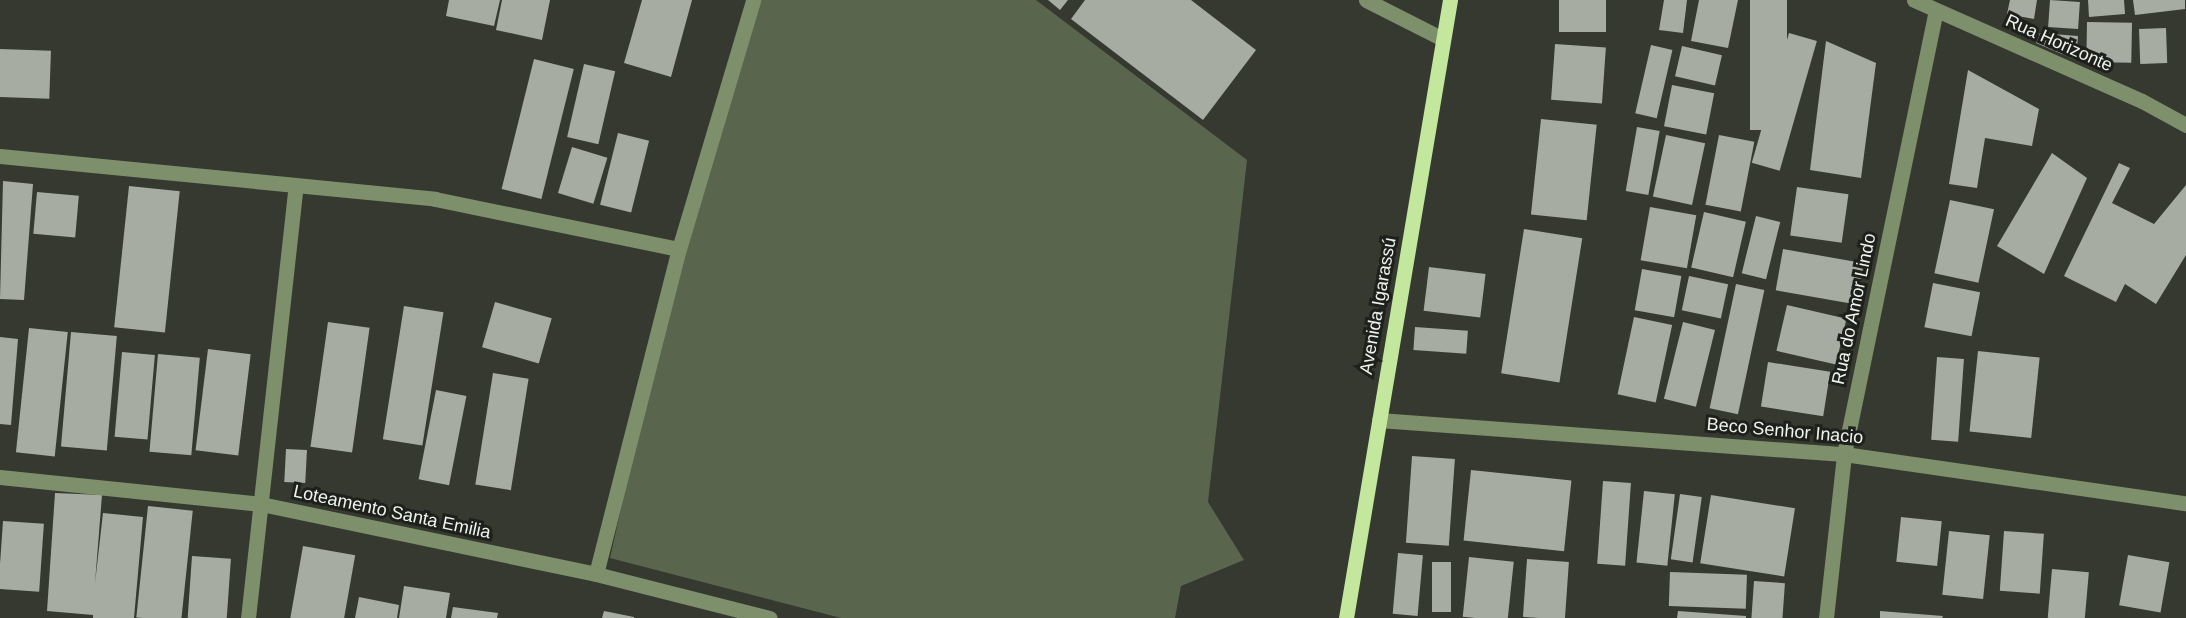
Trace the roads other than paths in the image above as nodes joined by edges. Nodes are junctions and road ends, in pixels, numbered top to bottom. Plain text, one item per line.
1 (753, 0) edge
2 (1366, 0) edge
3 (1450, 0) edge
4 (1914, 0) edge
5 (1936, 10) junction
6 (1443, 39) junction
7 (2186, 125) edge
8 (0, 156) edge
9 (296, 186) junction
10 (679, 249) junction
11 (1379, 420) junction
12 (1844, 454) junction
13 (0, 477) edge
14 (2186, 503) edge
15 (261, 504) junction
16 (596, 574) junction
17 (248, 618) edge
18 (770, 618) edge
19 (1346, 618) edge
20 (1826, 618) edge

1 - 10 street
2 - 6 street
3 - 6 main road, Avenida Igarassú
4 - 5 street, Rua Horizonte
5 - 7 street, Rua Horizonte
5 - 12 street, Rua do Amor Lindo
6 - 11 main road, Avenida Igarassú
8 - 9 street
9 - 10 street
9 - 15 street
10 - 16 street
11 - 12 street, Beco Senhor Inacio
11 - 19 main road, Avenida Igarassú
12 - 14 street, Beco Senhor Inacio
12 - 20 street, Rua do Amor Lindo
13 - 15 street, Loteamento Santa Emilia
15 - 16 street, Loteamento Santa Emilia
15 - 17 street
16 - 18 street, Loteamento Santa Emilia

